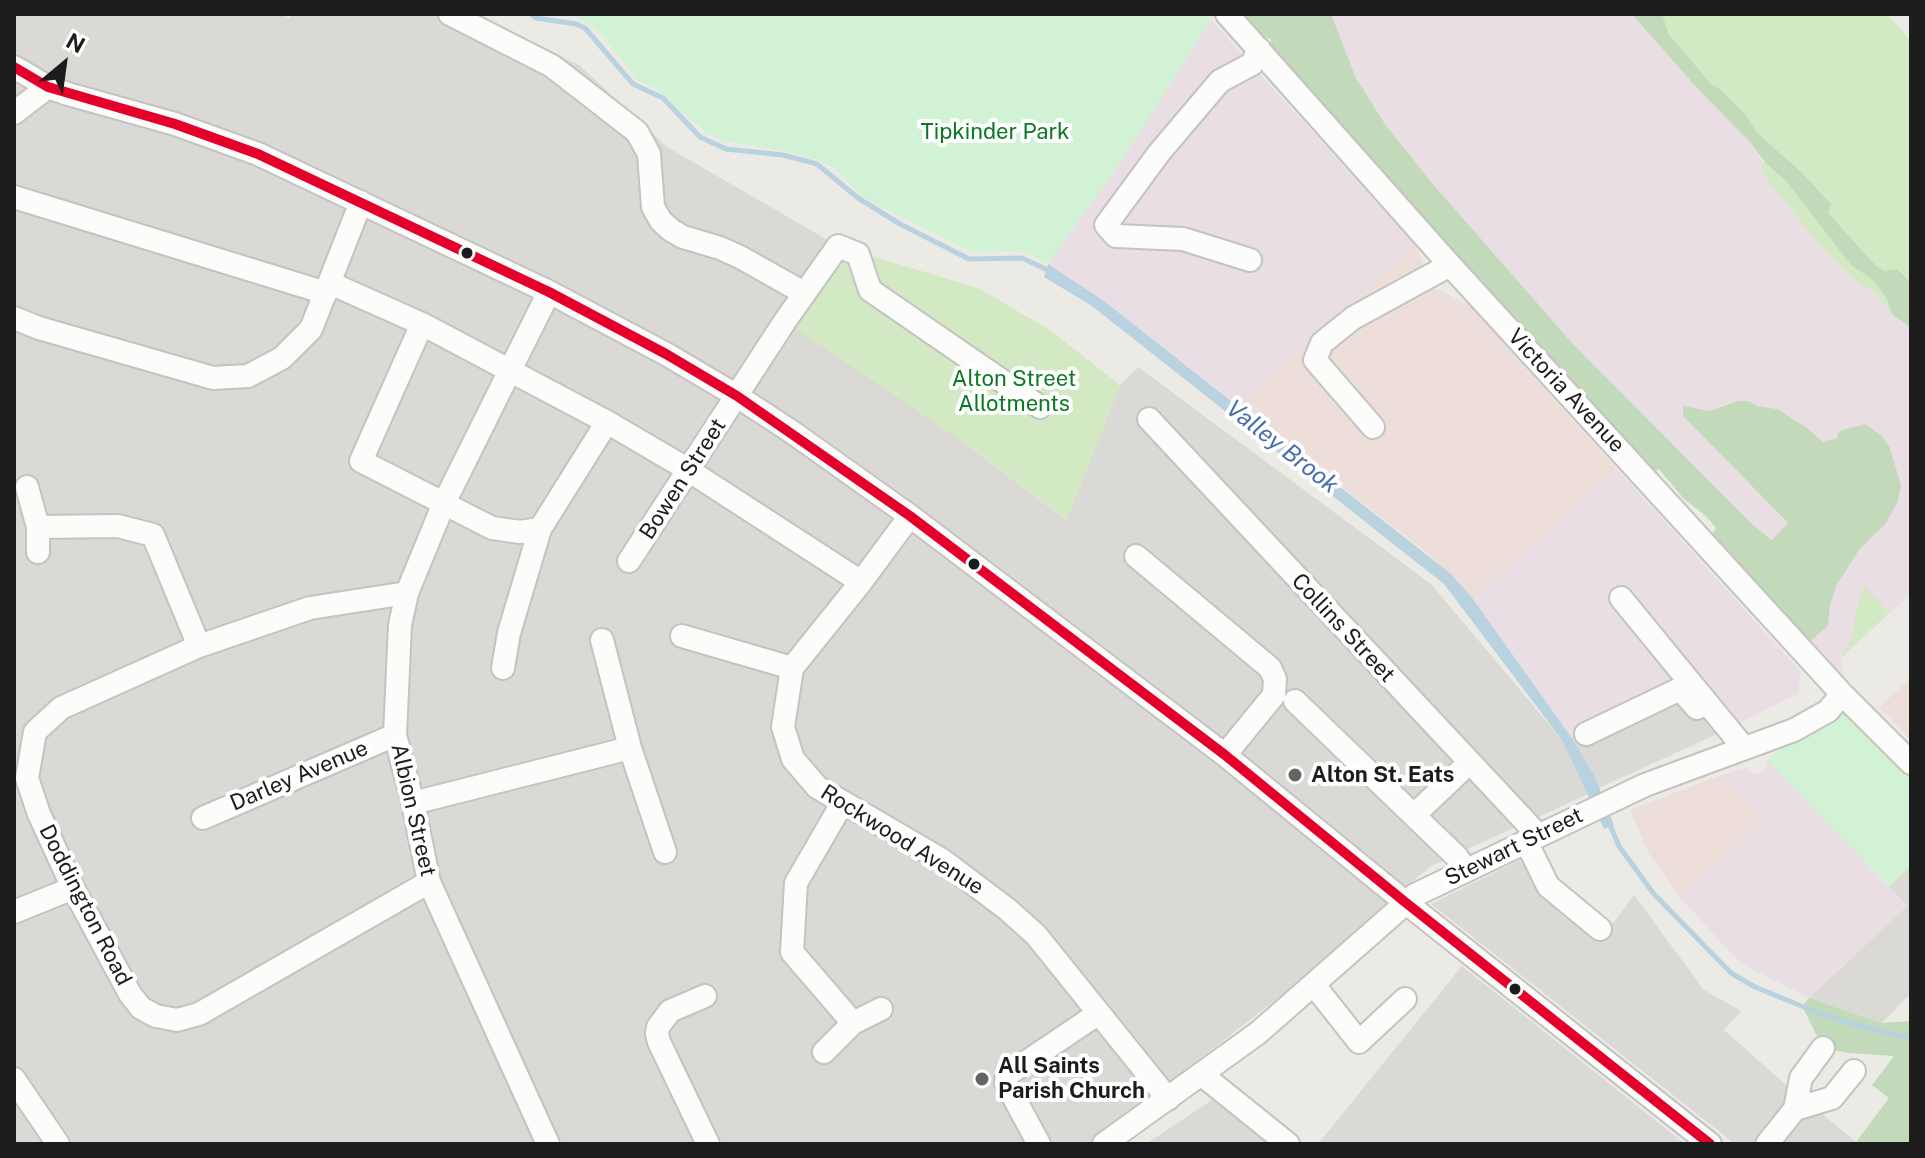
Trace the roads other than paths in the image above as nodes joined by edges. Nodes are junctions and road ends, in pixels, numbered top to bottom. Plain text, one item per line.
1 (450, 14) edge
2 (1227, 14) edge
3 (1264, 55) junction
4 (14, 67) edge
5 (48, 87) junction
6 (14, 113) edge
7 (14, 197) edge
8 (361, 202) junction
9 (1250, 260) dead end
10 (1450, 265) junction
11 (328, 288) junction
12 (549, 292) junction
13 (804, 293) junction
14 (14, 318) edge
15 (422, 324) junction
16 (510, 370) junction
17 (737, 396) junction
18 (1040, 407) dead end
19 (1149, 419) dead end
20 (607, 422) junction
21 (1373, 427) dead end
22 (688, 470) junction
23 (27, 487) dead end
24 (444, 503) junction
25 (910, 516) junction
26 (38, 527) junction
27 (540, 529) junction
28 (38, 552) dead end
29 (1136, 556) dead end
30 (629, 561) dead end
31 (861, 582) junction
32 (407, 593) junction
33 (1621, 598) dead end
34 (682, 636) dead end
35 (602, 640) dead end
36 (199, 646) junction
37 (503, 668) dead end
38 (792, 668) junction
39 (1842, 694) junction
40 (1295, 701) dead end
41 (1586, 734) dead end
42 (395, 735) junction
43 (630, 748) junction
44 (1739, 750) junction
45 (1225, 755) junction
46 (1469, 763) junction
47 (1911, 763) edge
48 (843, 802) junction
49 (413, 803) junction
50 (1414, 815) junction
51 (203, 818) dead end
52 (1532, 838) junction
53 (665, 852) dead end
54 (1466, 870) junction
55 (429, 882) junction
56 (73, 888) junction
57 (1405, 902) junction
58 (14, 912) edge
59 (1600, 929) dead end
60 (1314, 985) junction
61 (705, 996) dead end
62 (1405, 999) dead end
63 (881, 1009) dead end
64 (1099, 1013) junction
65 (853, 1023) junction
66 (1823, 1048) dead end
67 (824, 1052) dead end
68 (1854, 1071) dead end
69 (1201, 1074) junction
70 (14, 1079) edge
71 (1168, 1099) junction
72 (1795, 1109) junction
73 (58, 1144) edge
74 (548, 1144) edge
75 (708, 1144) edge
76 (1039, 1144) edge
77 (1104, 1144) edge
78 (1288, 1144) edge
79 (1710, 1144) edge
80 (1767, 1144) edge

1 - 13 street
2 - 3 street, Victoria Avenue
3 - 9 street
3 - 10 street, Victoria Avenue
4 - 5 street
5 - 6 street
5 - 8 street
7 - 11 street
8 - 11 street
8 - 12 street
10 - 21 street
10 - 39 street, Victoria Avenue
11 - 14 street
11 - 15 street
12 - 16 street, Albion Street
12 - 17 street
13 - 17 street, Bowen Street
13 - 18 street, Bowen Street
15 - 16 street
15 - 24 street
16 - 20 street
16 - 24 street, Albion Street
17 - 22 street, Bowen Street
17 - 25 street
19 - 46 street, Collins Street
20 - 22 street
20 - 27 street
22 - 30 street, Bowen Street
22 - 31 street
23 - 26 street
24 - 27 street
24 - 32 street, Albion Street
25 - 31 street
25 - 45 street
26 - 28 street
26 - 36 street
27 - 37 street
29 - 45 street
31 - 38 street
32 - 36 street, Doddington Road
32 - 42 street, Albion Street
33 - 44 street
34 - 38 street
35 - 43 street
36 - 56 street, Doddington Road
38 - 48 street, Rockwood Avenue
39 - 44 street, Stewart Street
39 - 47 street, Victoria Avenue
40 - 50 street
41 - 44 street
42 - 49 street, Albion Street
42 - 51 street, Darley Avenue
43 - 49 street
43 - 53 street
44 - 52 street, Stewart Street
45 - 57 street
46 - 50 street
46 - 52 street, Collins Street
48 - 64 street, Rockwood Avenue
48 - 65 street
49 - 55 street, Albion Street
50 - 54 street
52 - 54 street, Stewart Street
52 - 59 street, Collins Street
54 - 57 street, Stewart Street
55 - 56 street, Doddington Road
55 - 74 street, Albion Street
56 - 58 street
57 - 60 street, Stewart Street
57 - 79 street
60 - 62 street
60 - 69 street, Stewart Street
61 - 75 street
63 - 65 street
64 - 71 street, Rockwood Avenue
64 - 76 street
65 - 67 street
66 - 72 street
68 - 72 street
69 - 71 street, Stewart Street
69 - 78 street
70 - 73 street
71 - 77 street, Stewart Street
72 - 80 street

